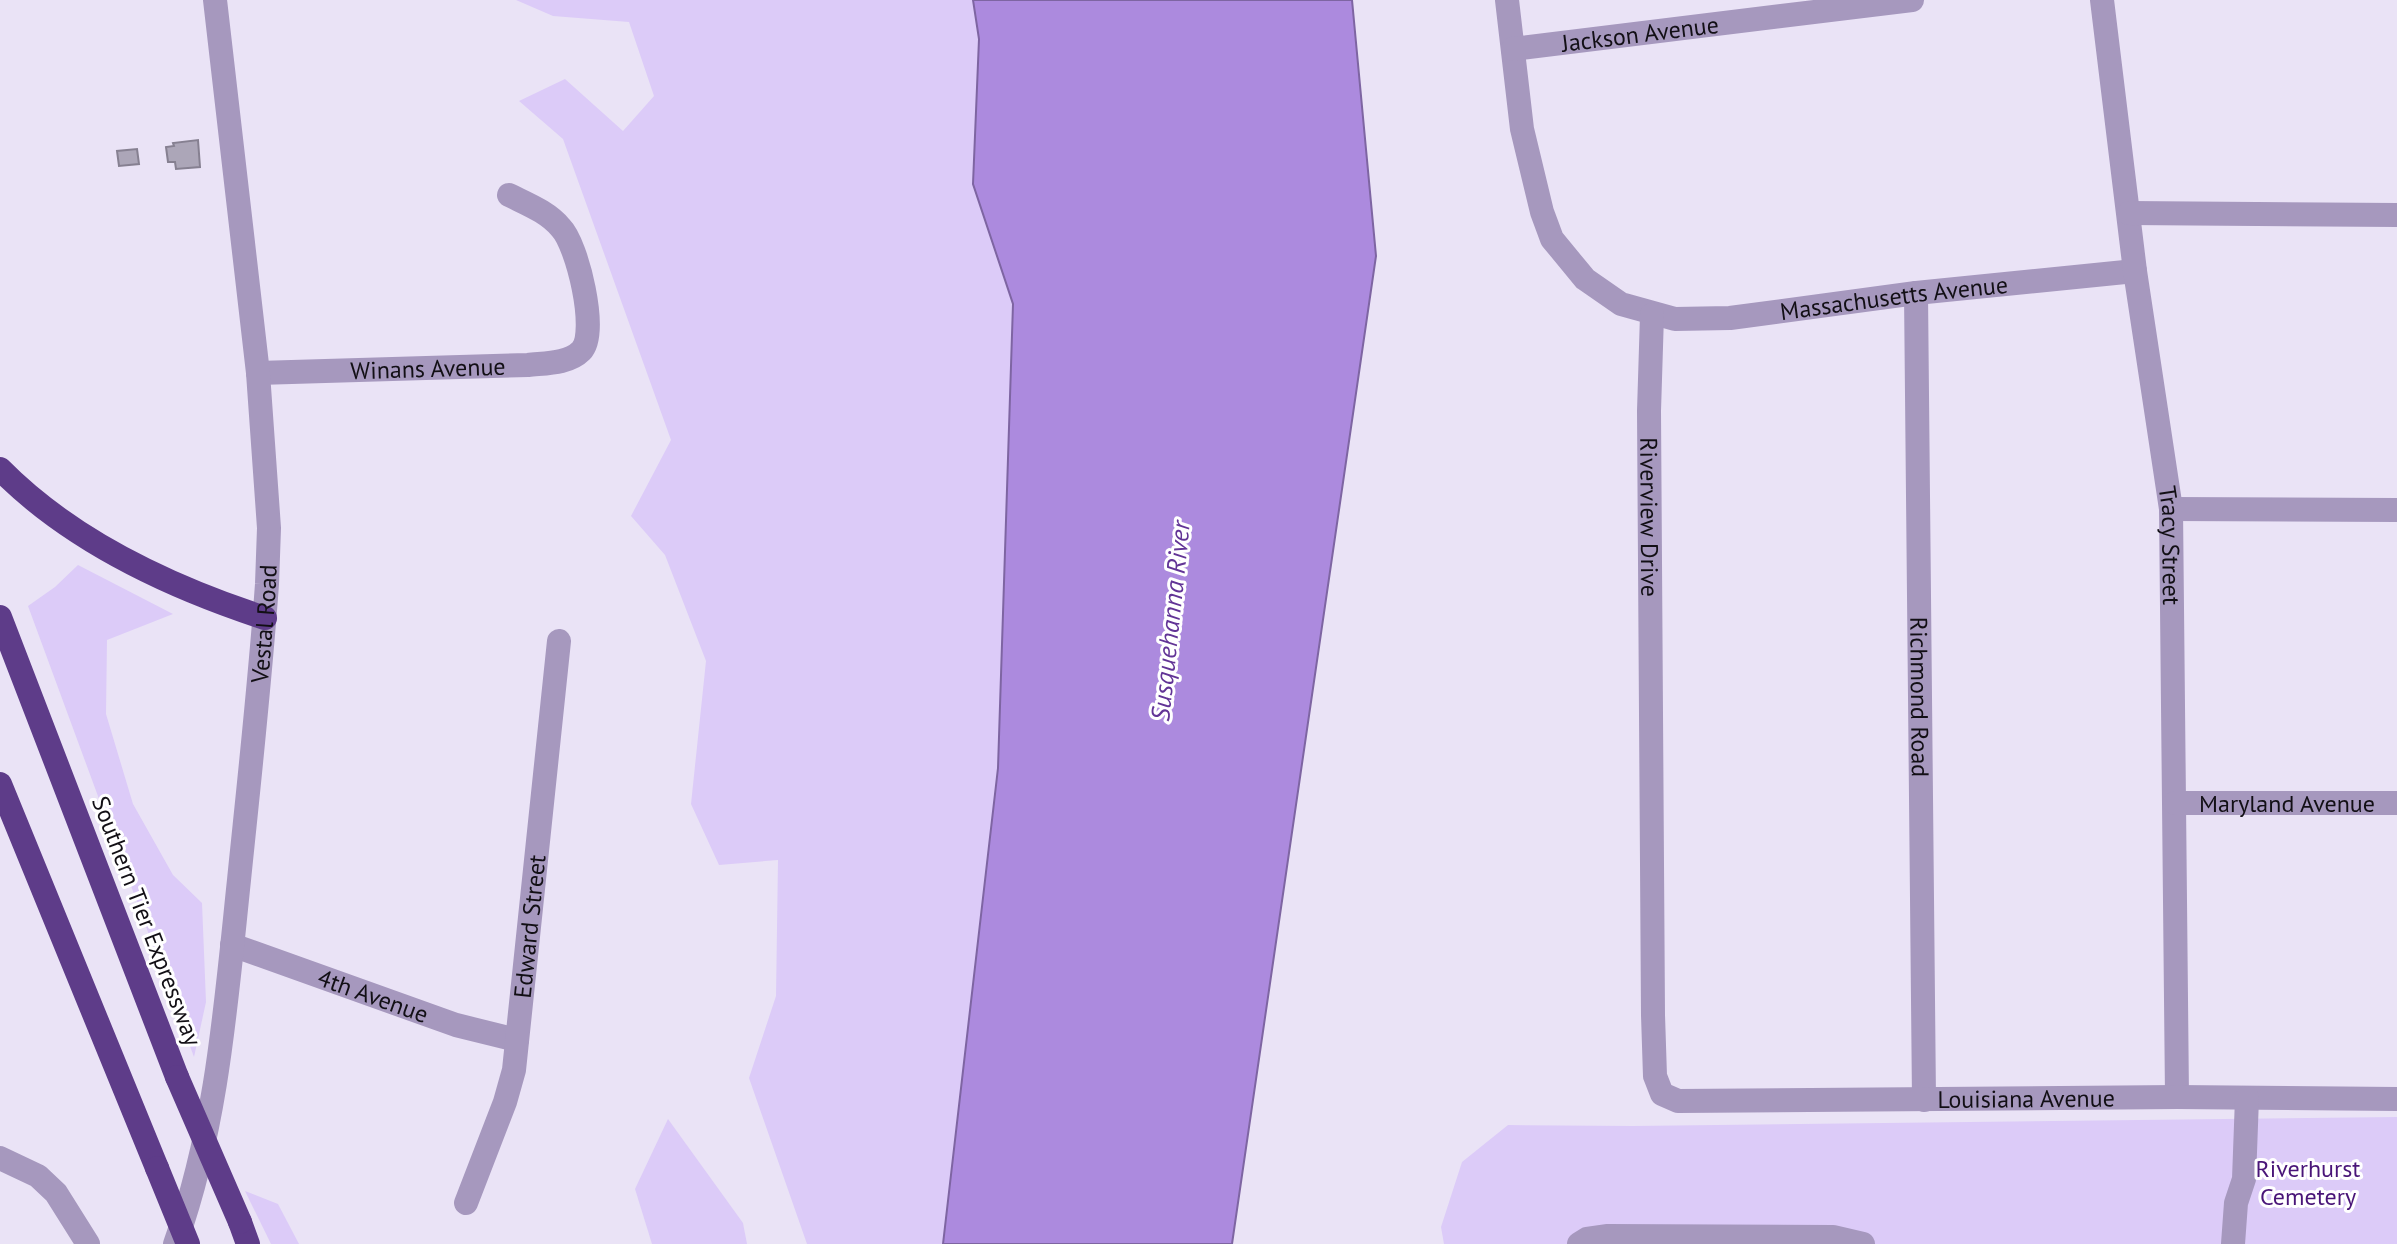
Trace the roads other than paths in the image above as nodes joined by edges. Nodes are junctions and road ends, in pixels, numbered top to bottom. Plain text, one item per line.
1 (215, 0) edge
2 (1507, 0) edge
3 (1912, 0) edge
4 (2102, 0) edge
5 (1513, 49) junction
6 (509, 195) dead end
7 (2129, 213) junction
8 (2397, 215) edge
9 (2135, 271) junction
10 (1916, 293) junction
11 (1652, 315) junction
12 (258, 373) junction
13 (0, 469) edge
14 (2171, 509) junction
15 (2397, 510) edge
16 (0, 617) edge
17 (265, 618) junction
18 (559, 641) dead end
19 (0, 784) edge
20 (2175, 803) junction
21 (2397, 803) edge
22 (232, 945) junction
23 (517, 1040) junction
24 (1660, 1091) joint
25 (2177, 1097) junction
26 (2247, 1098) junction
27 (2397, 1099) edge
28 (1924, 1100) junction
29 (0, 1158) edge
30 (466, 1203) dead end
31 (244, 1233) edge
32 (88, 1244) edge
33 (175, 1244) edge
34 (188, 1244) edge
35 (1579, 1244) edge
36 (1863, 1244) edge
37 (2233, 1244) edge

1 - 12 street, Vestal Road
2 - 5 street
3 - 5 street, Jackson Avenue
4 - 7 street, Tracy Street
5 - 11 street
6 - 12 street, Winans Avenue
7 - 8 street
7 - 9 street, Tracy Street
9 - 10 street, Massachusetts Avenue
9 - 14 street, Tracy Street
10 - 11 street, Massachusetts Avenue
10 - 28 street, Richmond Road
11 - 24 street, Riverview Drive
12 - 17 street, Vestal Road
13 - 17 highway
14 - 15 street
14 - 20 street, Tracy Street
16 - 31 highway, Southern Tier Expressway, bridge
17 - 22 street, Vestal Road
18 - 23 street, Edward Street
19 - 34 highway, bridge
20 - 21 street, Maryland Avenue
20 - 25 street, Tracy Street
22 - 23 street, 4th Avenue
22 - 33 street, Vestal Road
23 - 30 street, Edward Street
24 - 28 street, Louisiana Avenue
25 - 26 street, Louisiana Avenue
25 - 28 street, Louisiana Avenue
26 - 27 street, Louisiana Avenue
26 - 37 street
29 - 32 street
35 - 36 street

